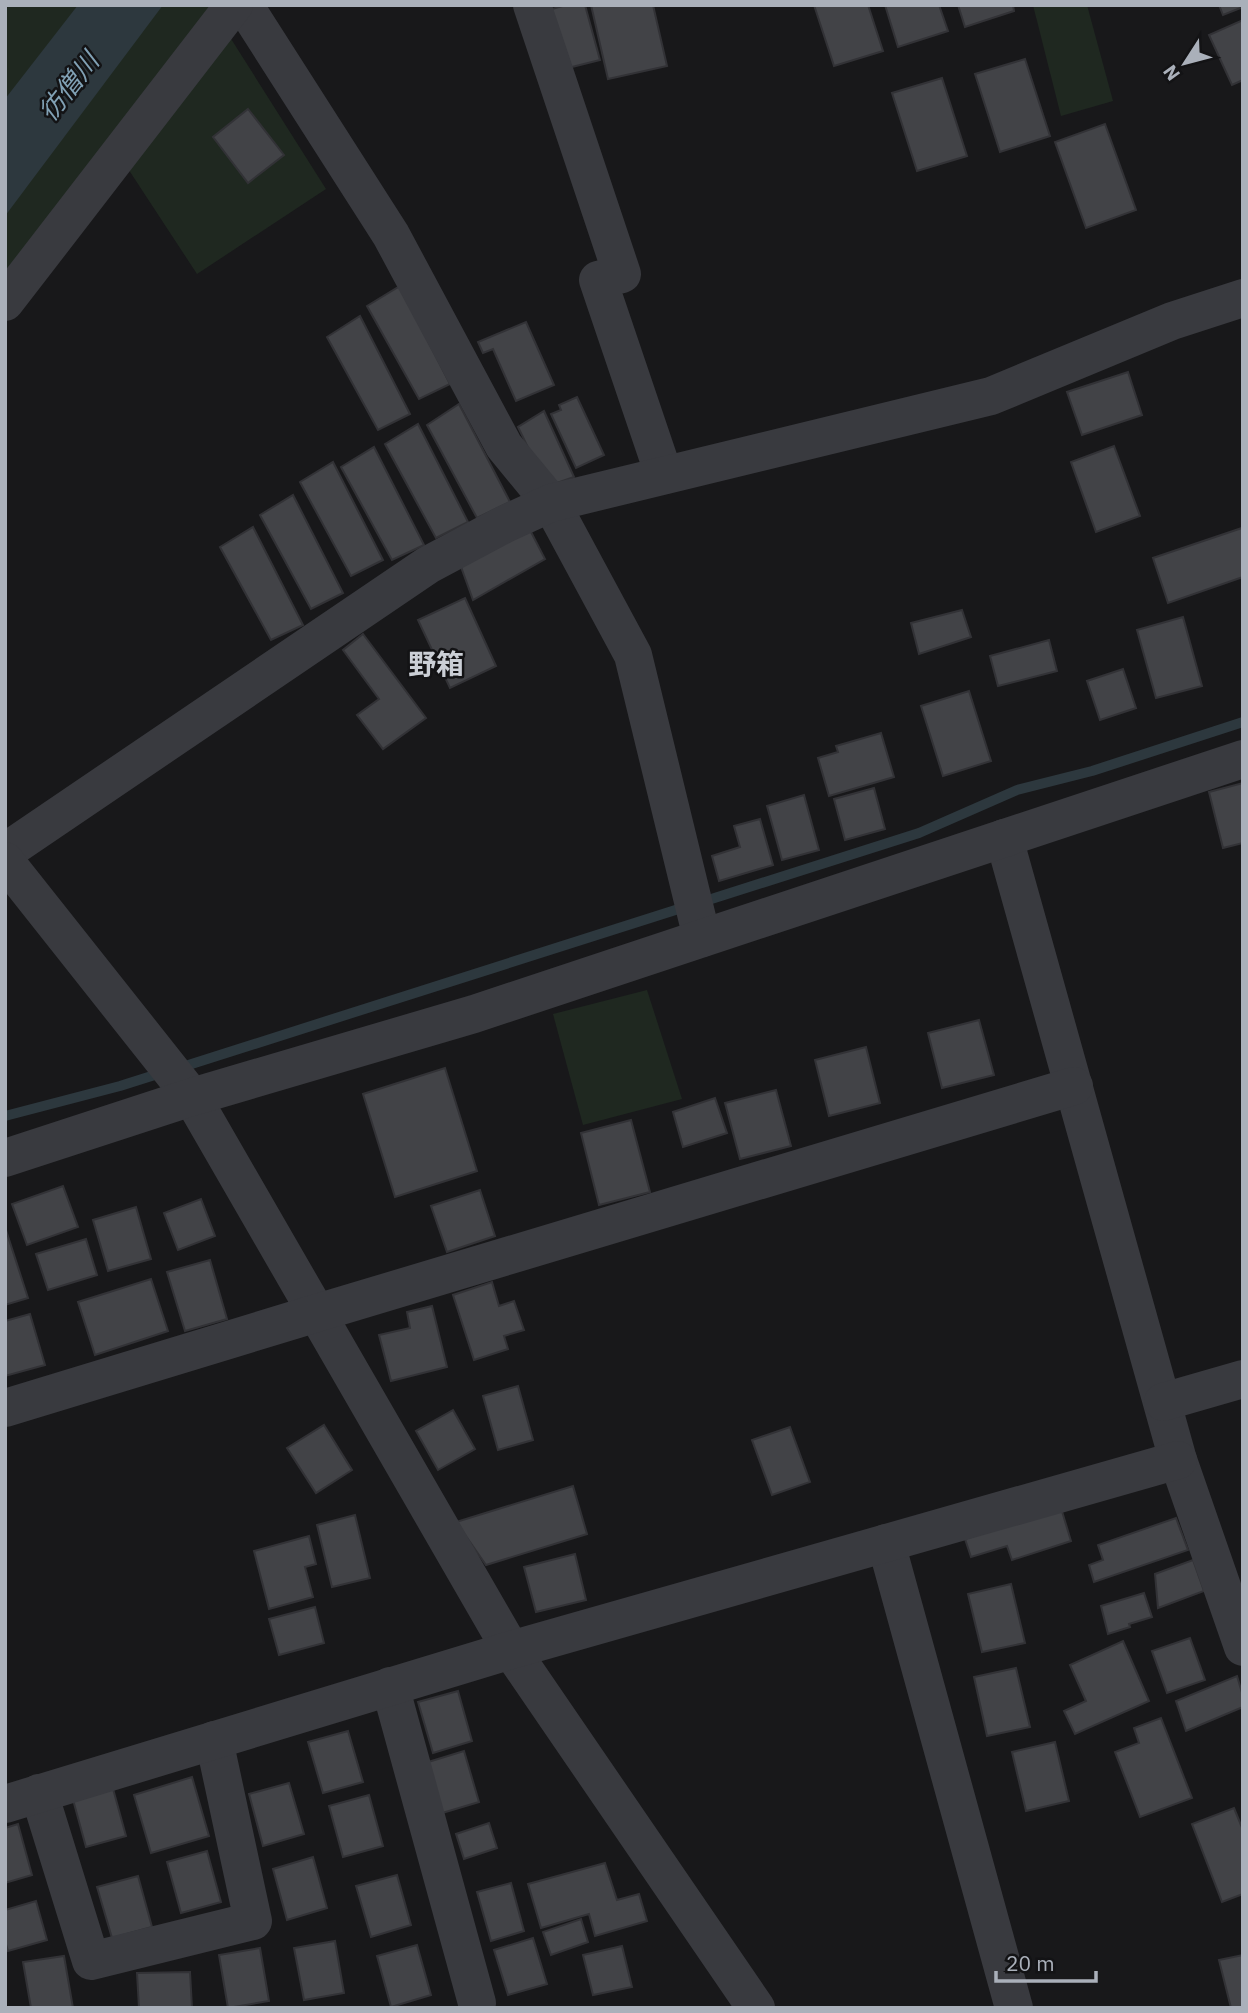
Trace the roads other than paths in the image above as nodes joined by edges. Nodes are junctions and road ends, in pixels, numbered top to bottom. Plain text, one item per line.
1 (234, 5) edge
2 (244, 5) edge
3 (532, 5) edge
4 (1243, 298) edge
5 (5, 302) edge
6 (664, 475) junction
7 (551, 503) junction
8 (1243, 759) edge
9 (1004, 838) junction
10 (5, 852) edge
11 (5, 861) edge
12 (702, 938) junction
13 (1074, 1086) junction
14 (192, 1097) junction
15 (5, 1158) edge
16 (317, 1313) junction
17 (1243, 1379) edge
18 (1163, 1402) junction
19 (5, 1408) edge
20 (1178, 1460) junction
21 (886, 1543) junction
22 (1234, 1597) edge
23 (1243, 1647) edge
24 (510, 1650) junction
25 (390, 1686) junction
26 (214, 1740) junction
27 (22, 1799) edge
28 (477, 2003) dead end
29 (756, 2008) edge
30 (1014, 2008) edge

1 - 5 street
2 - 7 street
3 - 6 street
4 - 6 street
6 - 7 street
7 - 10 street
7 - 12 street
8 - 9 street
9 - 12 street
9 - 13 street
11 - 14 street
12 - 14 street
13 - 16 street
13 - 18 street
14 - 15 street
14 - 16 street
16 - 19 street
16 - 24 street
17 - 18 street
18 - 20 street
20 - 21 street
20 - 22 street
21 - 24 street
21 - 30 street
22 - 23 street
24 - 25 street
24 - 29 street
25 - 26 street
25 - 28 street
26 - 27 street
26 - 27 street

